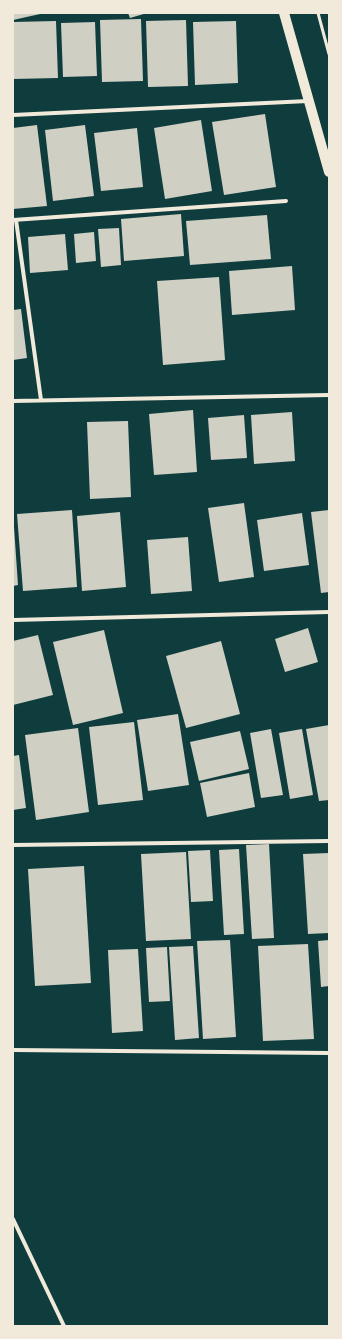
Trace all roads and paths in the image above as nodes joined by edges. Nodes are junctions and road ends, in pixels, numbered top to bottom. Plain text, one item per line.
1 (284, 13) edge
2 (318, 13) edge
3 (329, 54) edge
4 (309, 101) junction
5 (13, 115) edge
6 (329, 172) edge
7 (286, 201) dead end
8 (14, 220) edge
9 (329, 395) edge
10 (40, 400) junction
11 (13, 401) edge
12 (329, 612) edge
13 (13, 620) edge
14 (329, 841) edge
15 (13, 845) edge
16 (13, 1050) edge
17 (329, 1054) edge
18 (13, 1219) edge
19 (64, 1326) edge

1 - 4 main road
2 - 3 lane
4 - 5 street
4 - 6 main road
7 - 8 street
8 - 10 street
9 - 10 street
10 - 11 street
12 - 13 street
14 - 15 street
16 - 17 street
18 - 19 street

